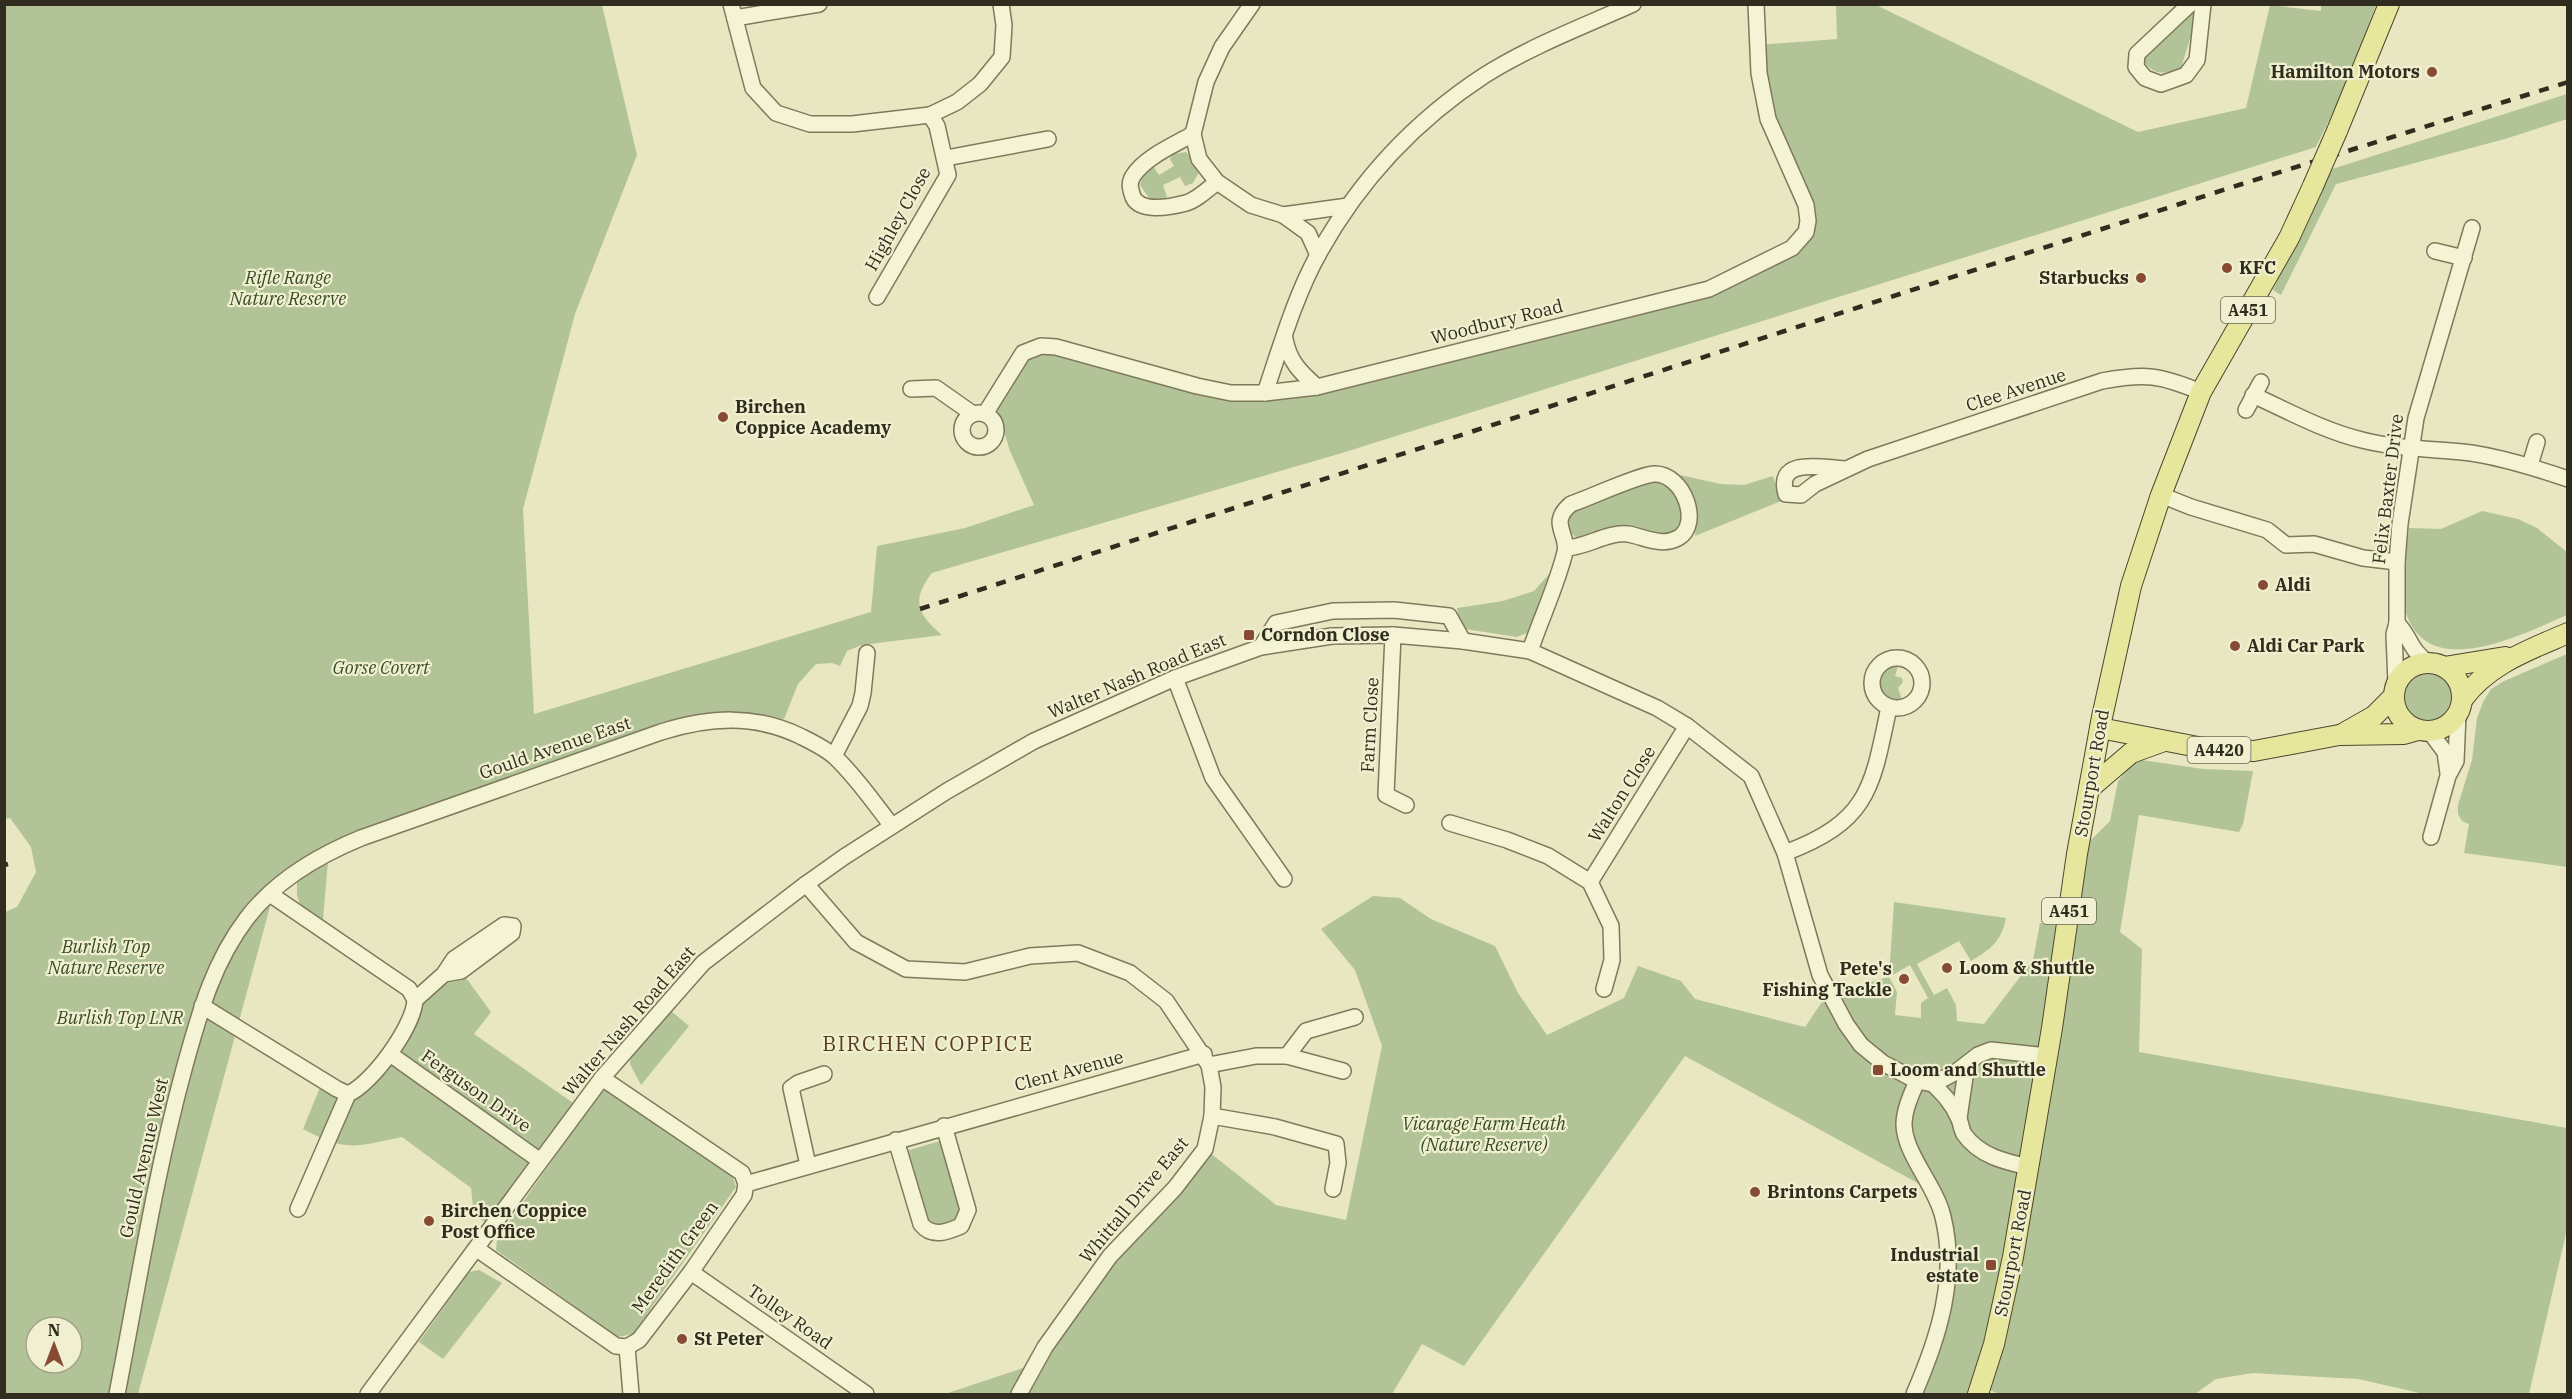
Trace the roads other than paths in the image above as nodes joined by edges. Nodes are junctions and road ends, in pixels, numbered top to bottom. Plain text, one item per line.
1 (819, 4) edge
2 (1001, 4) edge
3 (1252, 4) edge
4 (1633, 4) edge
5 (1756, 4) edge
6 (2190, 4) edge
7 (2203, 4) edge
8 (2390, 4) edge
9 (733, 11) edge
10 (930, 115) junction
11 (1193, 134) junction
12 (1048, 139) dead end
13 (946, 158) junction
14 (1217, 182) junction
15 (1348, 206) junction
16 (1283, 215) junction
17 (2472, 228) dead end
18 (2435, 251) dead end
19 (1318, 255) junction
20 (2464, 258) junction
21 (877, 297) dead end
22 (1284, 336) junction
23 (1317, 387) junction
24 (911, 389) dead end
25 (2201, 392) junction
26 (1265, 393) junction
27 (2246, 410) dead end
28 (2537, 442) dead end
29 (2410, 448) junction
30 (2530, 465) junction
31 (1847, 469) dead end
32 (2568, 479) edge
33 (2161, 495) junction
34 (1566, 549) junction
35 (2397, 562) junction
36 (2397, 623) junction
37 (2568, 633) edge
38 (1393, 635) junction
39 (1463, 641) junction
40 (1262, 647) junction
41 (1530, 651) junction
42 (867, 653) dead end
43 (2511, 657) junction
44 (2436, 665) junction
45 (1175, 678) junction
46 (2395, 690) junction
47 (1889, 707) dead end
48 (2460, 707) junction
49 (1687, 726) junction
50 (2100, 728) junction
51 (2424, 731) junction
52 (2339, 735) junction
53 (2166, 740) junction
54 (834, 756) junction
55 (2448, 776) junction
56 (2089, 789) junction
57 (1406, 805) dead end
58 (1450, 823) dead end
59 (892, 826) junction
60 (2431, 837) dead end
61 (1785, 853) junction
62 (1284, 879) dead end
63 (1590, 882) junction
64 (806, 884) junction
65 (270, 894) junction
66 (233, 938) joint
67 (444, 974) dead end
68 (1604, 988) dead end
69 (415, 1000) junction
70 (202, 1006) junction
71 (1355, 1017) dead end
72 (390, 1054) junction
73 (1287, 1056) junction
74 (2047, 1056) junction
75 (1207, 1060) junction
76 (1967, 1064) junction
77 (1343, 1071) dead end
78 (824, 1074) dead end
79 (602, 1078) junction
80 (1917, 1081) junction
81 (1933, 1084) junction
82 (348, 1094) junction
83 (1212, 1116) junction
84 (1959, 1118) junction
85 (944, 1126) junction
86 (896, 1140) junction
87 (539, 1160) junction
88 (808, 1165) junction
89 (2029, 1167) junction
90 (746, 1184) junction
91 (1333, 1189) dead end
92 (298, 1209) dead end
93 (477, 1249) junction
94 (691, 1272) junction
95 (627, 1347) junction
96 (117, 1395) edge
97 (369, 1395) edge
98 (631, 1395) edge
99 (866, 1395) edge
100 (1019, 1395) edge
101 (1914, 1395) edge
102 (1977, 1395) edge

1 - 9 street
2 - 10 street
3 - 11 street
4 - 15 street
5 - 23 street, Woodbury Road
6 - 7 street
8 - 25 main road, Stourport Road / A451, bridge
9 - 10 street
10 - 13 street, Highley Close
11 - 14 street
11 - 14 street
12 - 13 street, Highley Close
13 - 21 street, Highley Close
14 - 16 street
15 - 16 street
15 - 19 street
16 - 19 street
17 - 20 street, Felix Baxter Drive
18 - 20 street
19 - 22 street
20 - 29 street, Felix Baxter Drive
22 - 23 street
22 - 26 street
23 - 26 street, Woodbury Road
24 - 26 street, Woodbury Road
25 - 31 street, Clee Avenue
25 - 33 main road, Stourport Road / A451
27 - 29 street
28 - 30 street
29 - 30 street
29 - 35 street, Felix Baxter Drive
30 - 32 street
33 - 35 street
33 - 50 main road, Stourport Road / A451
34 - 34 street
34 - 41 street
35 - 36 street, Felix Baxter Drive
36 - 44 street
36 - 46 street, Felix Baxter Drive
37 - 43 main road
38 - 39 street, Walter Nash Road East
38 - 40 street, Walter Nash Road East
38 - 57 street, Farm Close
39 - 40 street
39 - 41 street, Walter Nash Road East
40 - 45 street, Walter Nash Road East
41 - 49 street, Walter Nash Road East
42 - 54 street
43 - 44 main road
43 - 48 main road
44 - 46 main road
44 - 48 main road
45 - 59 street, Walter Nash Road East
45 - 62 street
46 - 51 main road
46 - 52 main road, A4420
47 - 61 street
48 - 51 main road
48 - 55 street
49 - 61 street, Walter Nash Road East
49 - 63 street, Walton Close
50 - 53 main road, A4420
50 - 56 main road, Stourport Road / A451
51 - 52 main road, A4420
51 - 55 street
52 - 53 main road, A4420
53 - 56 main road
54 - 59 street, Gould Avenue East
54 - 65 street, Gould Avenue East
55 - 60 street
56 - 74 main road, Stourport Road / A451
58 - 63 street
59 - 64 street, Walter Nash Road East
61 - 80 street, Walter Nash Road East
63 - 68 street
64 - 75 street, Whittall Drive East
64 - 79 street, Walter Nash Road East
65 - 66 street, Gould Avenue East
65 - 69 street
66 - 70 street, Gould Avenue West
67 - 69 street
69 - 72 street
70 - 82 street
70 - 96 street, Gould Avenue West
71 - 73 street
72 - 82 street
72 - 87 street, Ferguson Drive
73 - 75 street, Clent Avenue
73 - 77 street, Clent Avenue
74 - 76 street
74 - 89 main road, Stourport Road / A451
75 - 83 street, Whittall Drive East
75 - 85 street, Clent Avenue
76 - 81 street
76 - 84 street
78 - 88 street
79 - 87 street, Walter Nash Road East
79 - 90 street
80 - 81 street, Walter Nash Road East
80 - 101 street
81 - 84 street
82 - 92 street
83 - 91 street
83 - 100 street, Whittall Drive East
84 - 89 street
85 - 86 street, Clent Avenue
85 - 86 street
86 - 88 street, Clent Avenue
87 - 93 street, Walter Nash Road East
88 - 90 street, Clent Avenue
89 - 102 main road, Stourport Road / A451
90 - 94 street, Meredith Green
93 - 95 street
93 - 97 street, Walter Nash Road East
94 - 95 street, Meredith Green
94 - 99 street, Tolley Road
95 - 98 street

